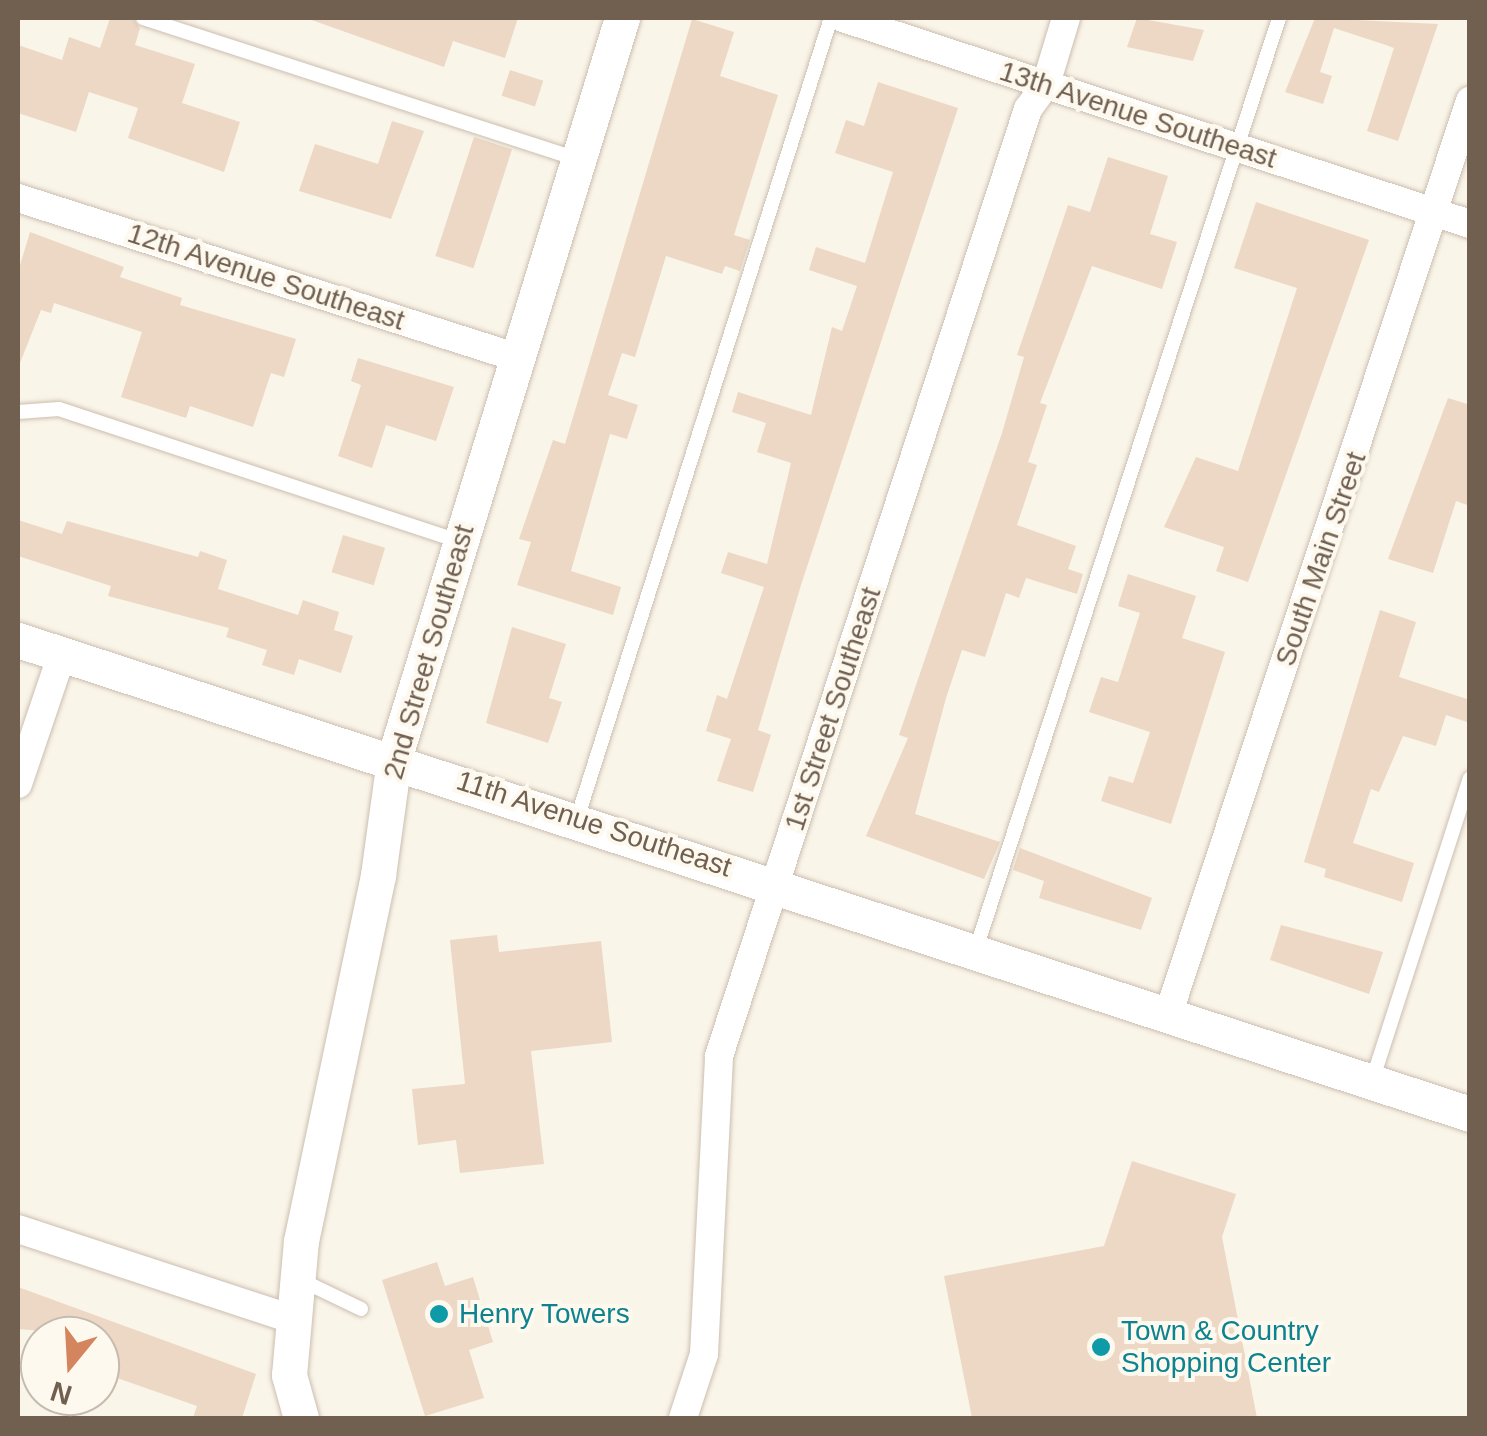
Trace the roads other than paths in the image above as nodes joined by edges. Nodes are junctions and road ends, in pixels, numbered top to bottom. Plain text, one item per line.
1 (143, 18) edge
2 (622, 18) edge
3 (831, 18) edge
4 (844, 18) edge
5 (1066, 18) edge
6 (1280, 18) edge
7 (1046, 84) junction
8 (1470, 101) edge
9 (1238, 148) junction
10 (576, 159) junction
11 (18, 198) edge
12 (1433, 212) junction
13 (1470, 224) edge
14 (515, 357) junction
15 (18, 412) edge
16 (459, 542) junction
17 (18, 640) edge
18 (62, 654) junction
19 (394, 759) junction
20 (1470, 778) edge
21 (18, 784) edge
22 (577, 819) junction
23 (776, 884) junction
24 (975, 953) junction
25 (1168, 1015) junction
26 (1372, 1082) junction
27 (1470, 1114) edge
28 (18, 1229) edge
29 (296, 1278) junction
30 (361, 1309) dead end
31 (291, 1319) junction
32 (301, 1418) edge
33 (683, 1418) edge

1 - 10 lane
2 - 10 street, 2nd Street Southeast
3 - 22 lane
4 - 7 street, 13th Avenue Southeast
5 - 7 street, 1st Street Southeast
6 - 9 lane
7 - 9 street, 13th Avenue Southeast
7 - 23 street, 1st Street Southeast
8 - 12 street, South Main Street
9 - 12 street, 13th Avenue Southeast
9 - 24 lane
10 - 14 street, 2nd Street Southeast
11 - 14 street, 12th Avenue Southeast
12 - 13 street, 13th Avenue Southeast
12 - 25 street, South Main Street
14 - 16 street, 2nd Street Southeast
15 - 16 lane
16 - 19 street, 2nd Street Southeast
17 - 18 street, 11th Avenue Southeast
18 - 19 street, 11th Avenue Southeast
18 - 21 street
19 - 22 street, 11th Avenue Southeast
19 - 29 street, 2nd Street Southeast
20 - 26 lane
22 - 23 street, 11th Avenue Southeast
23 - 24 street, 11th Avenue Southeast
23 - 33 street, 1st Street Southeast
24 - 25 street, 11th Avenue Southeast
25 - 26 street, 11th Avenue Southeast
26 - 27 street, 11th Avenue Southeast
28 - 31 street
29 - 30 lane
29 - 31 street, 2nd Street Southeast
31 - 32 street, 2nd Street Southeast

